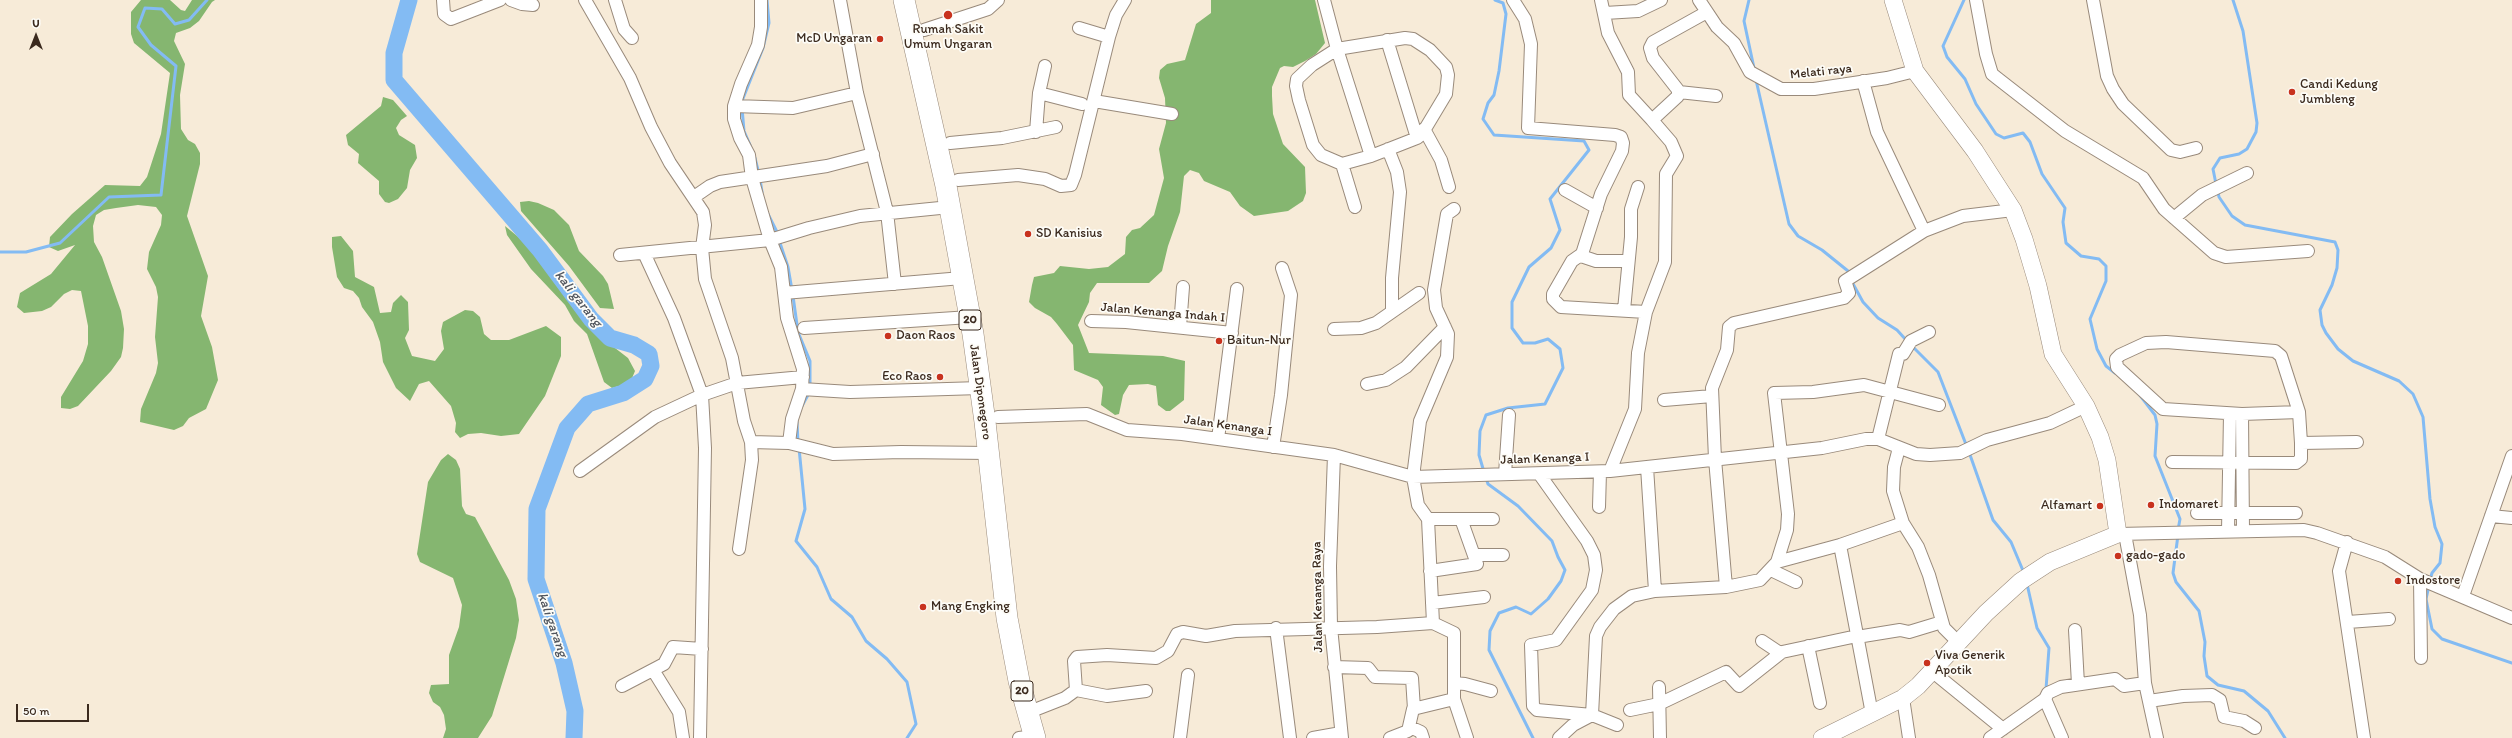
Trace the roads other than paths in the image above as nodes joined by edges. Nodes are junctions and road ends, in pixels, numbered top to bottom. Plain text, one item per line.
1 (443, 0) edge
2 (500, 0) edge
3 (511, 0) edge
4 (585, 0) edge
5 (614, 0) edge
6 (761, 0) edge
7 (840, 0) edge
8 (904, 0) edge
9 (919, 0) edge
10 (998, 0) edge
11 (1125, 0) edge
12 (1324, 0) edge
13 (1513, 0) edge
14 (1601, 0) edge
15 (1661, 0) edge
16 (1699, 0) edge
17 (1893, 0) edge
18 (1976, 0) edge
19 (2093, 0) edge
20 (533, 5) dead end
21 (1707, 12) junction
22 (1607, 13) junction
23 (1079, 28) dead end
24 (924, 30) junction
25 (1109, 37) junction
26 (632, 38) dead end
27 (1387, 40) junction
28 (1337, 50) junction
29 (1045, 66) dead end
30 (1915, 70) junction
31 (1863, 81) junction
32 (1678, 92) junction
33 (857, 93) junction
34 (1039, 93) junction
35 (1716, 96) dead end
36 (1088, 102) junction
37 (737, 106) junction
38 (1172, 114) dead end
39 (1652, 120) junction
40 (1056, 127) dead end
41 (1036, 132) junction
42 (1421, 133) junction
43 (950, 143) junction
44 (2196, 148) dead end
45 (1388, 149) junction
46 (874, 154) junction
47 (1371, 156) junction
48 (1342, 164) junction
49 (2247, 173) dead end
50 (755, 178) junction
51 (958, 180) junction
52 (1449, 186) dead end
53 (1638, 187) dead end
54 (1565, 190) dead end
55 (694, 197) junction
56 (950, 207) junction
57 (1355, 207) dead end
58 (1597, 208) junction
59 (1454, 209) dead end
60 (2013, 210) junction
61 (887, 212) junction
62 (2174, 218) junction
63 (1924, 231) junction
64 (775, 239) junction
65 (702, 248) junction
66 (2308, 251) dead end
67 (644, 253) junction
68 (620, 255) dead end
69 (1581, 256) junction
70 (1628, 261) junction
71 (1282, 268) dead end
72 (962, 278) junction
73 (896, 284) junction
74 (1183, 287) dead end
75 (1237, 289) dead end
76 (788, 293) junction
77 (1419, 293) dead end
78 (1392, 310) junction
79 (1624, 310) junction
80 (1646, 312) junction
81 (1091, 322) dead end
82 (1180, 327) junction
83 (1445, 327) junction
84 (804, 328) dead end
85 (976, 328) junction
86 (1334, 329) dead end
87 (1929, 332) dead end
88 (1232, 333) junction
89 (737, 383) junction
90 (1367, 384) dead end
91 (806, 387) junction
92 (980, 388) junction
93 (1888, 392) junction
94 (702, 395) junction
95 (1712, 396) junction
96 (1664, 400) dead end
97 (1939, 405) dead end
98 (2086, 406) junction
99 (2299, 412) junction
100 (2236, 414) junction
101 (1509, 415) dead end
102 (998, 417) junction
103 (1218, 439) junction
104 (1878, 439) junction
105 (751, 442) junction
106 (2357, 442) dead end
107 (2302, 443) junction
108 (793, 444) junction
109 (1273, 447) junction
110 (1899, 448) junction
111 (988, 453) junction
112 (1780, 453) junction
113 (1334, 456) junction
114 (2512, 456) edge
115 (1715, 459) junction
116 (2172, 462) dead end
117 (2236, 462) junction
118 (1647, 467) junction
119 (580, 471) dead end
120 (1605, 471) junction
121 (1500, 475) junction
122 (1540, 475) junction
123 (1413, 477) junction
124 (998, 482) junction
125 (1600, 507) dead end
126 (2197, 513) dead end
127 (2229, 513) junction
128 (2243, 513) junction
129 (2296, 513) dead end
130 (2491, 516) junction
131 (2512, 518) edge
132 (1428, 519) junction
133 (1461, 519) junction
134 (1493, 519) dead end
135 (1903, 523) junction
136 (2228, 531) junction
137 (2243, 531) junction
138 (2121, 534) junction
139 (2347, 542) junction
140 (1840, 545) junction
141 (738, 549) dead end
142 (1475, 555) junction
143 (1503, 555) dead end
144 (1774, 566) junction
145 (1430, 570) junction
146 (2427, 581) junction
147 (1796, 582) dead end
148 (1726, 587) junction
149 (1655, 591) junction
150 (2463, 596) junction
151 (1484, 597) dead end
152 (1432, 603) junction
153 (2512, 618) edge
154 (2389, 619) dead end
155 (1942, 622) junction
156 (2348, 622) junction
157 (1434, 623) junction
158 (1276, 628) junction
159 (1331, 628) junction
160 (2075, 630) dead end
161 (1857, 636) junction
162 (1762, 641) dead end
163 (1959, 643) junction
164 (1808, 646) junction
165 (702, 649) junction
166 (1780, 653) junction
167 (2421, 658) dead end
168 (1334, 667) junction
169 (653, 670) junction
170 (1933, 672) junction
171 (1188, 675) dead end
172 (1454, 683) junction
173 (2145, 683) junction
174 (2078, 684) junction
175 (622, 686) dead end
176 (1659, 687) dead end
177 (1076, 690) junction
178 (1146, 691) dead end
179 (1490, 691) dead end
180 (1903, 698) junction
181 (1454, 699) junction
182 (2042, 701) junction
183 (2149, 701) junction
184 (1820, 703) dead end
185 (1659, 704) junction
186 (1037, 709) junction
187 (1414, 709) junction
188 (1630, 710) dead end
189 (1872, 714) junction
190 (1592, 716) junction
191 (1618, 725) dead end
192 (1410, 727) junction
193 (2255, 728) dead end
194 (2003, 729) junction
195 (1341, 735) edge
196 (1034, 737) edge
197 (683, 738) edge
198 (700, 738) edge
199 (1180, 738) edge
200 (1290, 738) edge
201 (1313, 738) edge
202 (1390, 738) edge
203 (1423, 738) edge
204 (1467, 738) edge
205 (1559, 738) edge
206 (1660, 738) edge
207 (1822, 738) edge
208 (1909, 738) edge
209 (1990, 738) edge
210 (2062, 738) edge
211 (2157, 738) edge
212 (2364, 738) edge

1 - 2 street
3 - 20 street
4 - 55 street
5 - 26 street
6 - 37 street
7 - 33 street
8 - 56 highway, Jalan Diponegoro / 20
9 - 24 highway, Jalan Diponegoro / 20
10 - 24 street
11 - 25 street
12 - 28 street
13 - 58 street
14 - 22 street
15 - 22 street
16 - 21 street, Melati raya
17 - 30 street
18 - 62 street
19 - 44 street
21 - 31 street, Melati raya
21 - 32 street
22 - 39 street
23 - 25 street
24 - 43 highway, Jalan Diponegoro / 20
25 - 36 street
27 - 28 street
27 - 42 street
27 - 42 street
28 - 47 street
28 - 48 street
29 - 34 street
30 - 31 street, Melati raya
30 - 60 street
31 - 63 street
32 - 35 street
32 - 39 street
33 - 37 street
33 - 46 street
34 - 36 street
34 - 41 street
36 - 38 street
36 - 51 street
37 - 50 street
39 - 80 street
40 - 41 street
41 - 43 street
42 - 45 street
42 - 52 street
43 - 51 highway, Jalan Diponegoro / 20
45 - 47 street
45 - 78 street
46 - 50 street
46 - 61 street
47 - 48 street
48 - 57 street
49 - 62 street
50 - 55 street
50 - 64 street
51 - 85 highway, Jalan Diponegoro / 20
53 - 70 street
54 - 58 street
55 - 65 street
56 - 61 street
56 - 72 highway, Jalan Diponegoro / 20
58 - 69 street
59 - 83 street
60 - 63 street
60 - 98 street
61 - 64 street
61 - 73 street
62 - 66 street
63 - 95 street
64 - 65 street
64 - 76 street
65 - 67 street
65 - 89 street
67 - 68 street
67 - 94 street
69 - 70 street
69 - 79 street
70 - 79 street
71 - 109 street
72 - 73 street
72 - 85 highway, Jalan Diponegoro / 20
73 - 76 street
74 - 82 street
75 - 88 street, Jalan Kenanga Indah I
76 - 91 street
77 - 78 street
78 - 86 street
79 - 80 street
80 - 120 street
81 - 82 street, Jalan Kenanga Indah I
82 - 88 street, Jalan Kenanga Indah I
83 - 90 street
83 - 123 street
84 - 85 street
85 - 92 highway, Jalan Diponegoro / 20
85 - 102 highway, Jalan Diponegoro / 20
87 - 93 street
88 - 103 street, Jalan Kenanga Indah I
89 - 91 street
89 - 94 street
89 - 105 street
91 - 92 street
91 - 108 street
92 - 111 highway, Jalan Diponegoro / 20
93 - 97 street
93 - 104 street
93 - 112 street
94 - 119 street
94 - 165 street
95 - 96 street
95 - 115 street
98 - 110 street, Jalan Kenanga I
98 - 138 street
99 - 100 street
99 - 100 street
99 - 107 street
100 - 117 street
101 - 121 street
102 - 103 street, Jalan Kenanga I
102 - 124 highway, Jalan Diponegoro / 20
103 - 109 street, Jalan Kenanga I
104 - 110 street, Jalan Kenanga I
104 - 112 street, Jalan Kenanga I
105 - 108 street
105 - 141 street
106 - 107 street
107 - 117 street
108 - 111 street
109 - 113 street, Jalan Kenanga I
110 - 135 street
111 - 124 highway, Jalan Diponegoro / 20
112 - 115 street, Jalan Kenanga I
112 - 144 street
113 - 123 street, Jalan Kenanga I
113 - 159 street, Jalan Kenanga Raya
114 - 130 street
115 - 118 street, Jalan Kenanga I
115 - 148 street
116 - 117 street
117 - 127 street
117 - 128 street
118 - 120 street, Jalan Kenanga I
118 - 149 street
120 - 122 street, Jalan Kenanga I
120 - 125 street
121 - 122 street, Jalan Kenanga I
121 - 123 street, Jalan Kenanga I
122 - 190 street
123 - 132 street
124 - 186 highway, Jalan Diponegoro / 20
124 - 196 highway, Jalan Diponegoro / 20
126 - 127 street
127 - 128 street
127 - 136 street
128 - 129 street
128 - 137 street
130 - 131 street
130 - 150 street
132 - 133 street
132 - 145 street
133 - 134 street
133 - 142 street
135 - 140 street
135 - 155 street
136 - 137 street
136 - 138 street
137 - 139 street
138 - 163 street
138 - 173 street
139 - 146 street
139 - 156 street
140 - 144 street
140 - 161 street
142 - 143 street
142 - 145 street
144 - 147 street
144 - 148 street
145 - 152 street
146 - 150 street
146 - 167 street
148 - 149 street
149 - 190 street
150 - 153 street
151 - 152 street
152 - 157 street
154 - 156 street
155 - 161 street
155 - 163 street
156 - 212 street
157 - 159 street
157 - 172 street
158 - 159 street
158 - 177 street
158 - 200 street
159 - 168 street, Jalan Kenanga Raya
160 - 174 street
161 - 164 street
161 - 189 street
162 - 166 street
163 - 170 street
164 - 166 street
164 - 184 street
165 - 169 street
165 - 198 street
166 - 185 street
168 - 187 street
168 - 195 street, Jalan Kenanga Raya
169 - 175 street
169 - 197 street
170 - 180 street
170 - 194 street
171 - 199 street
172 - 179 street
172 - 181 street
173 - 174 street
173 - 183 street
174 - 182 street
176 - 185 street
177 - 178 street
177 - 186 street
180 - 189 street
180 - 208 street
181 - 187 street
181 - 204 street
182 - 194 street
182 - 210 street
183 - 193 street
183 - 211 street
185 - 188 street
185 - 206 street
186 - 196 highway, Jalan Diponegoro / 20
187 - 192 street
189 - 207 street
190 - 191 street
190 - 205 street
192 - 202 street
192 - 203 street
194 - 209 street
195 - 201 street

